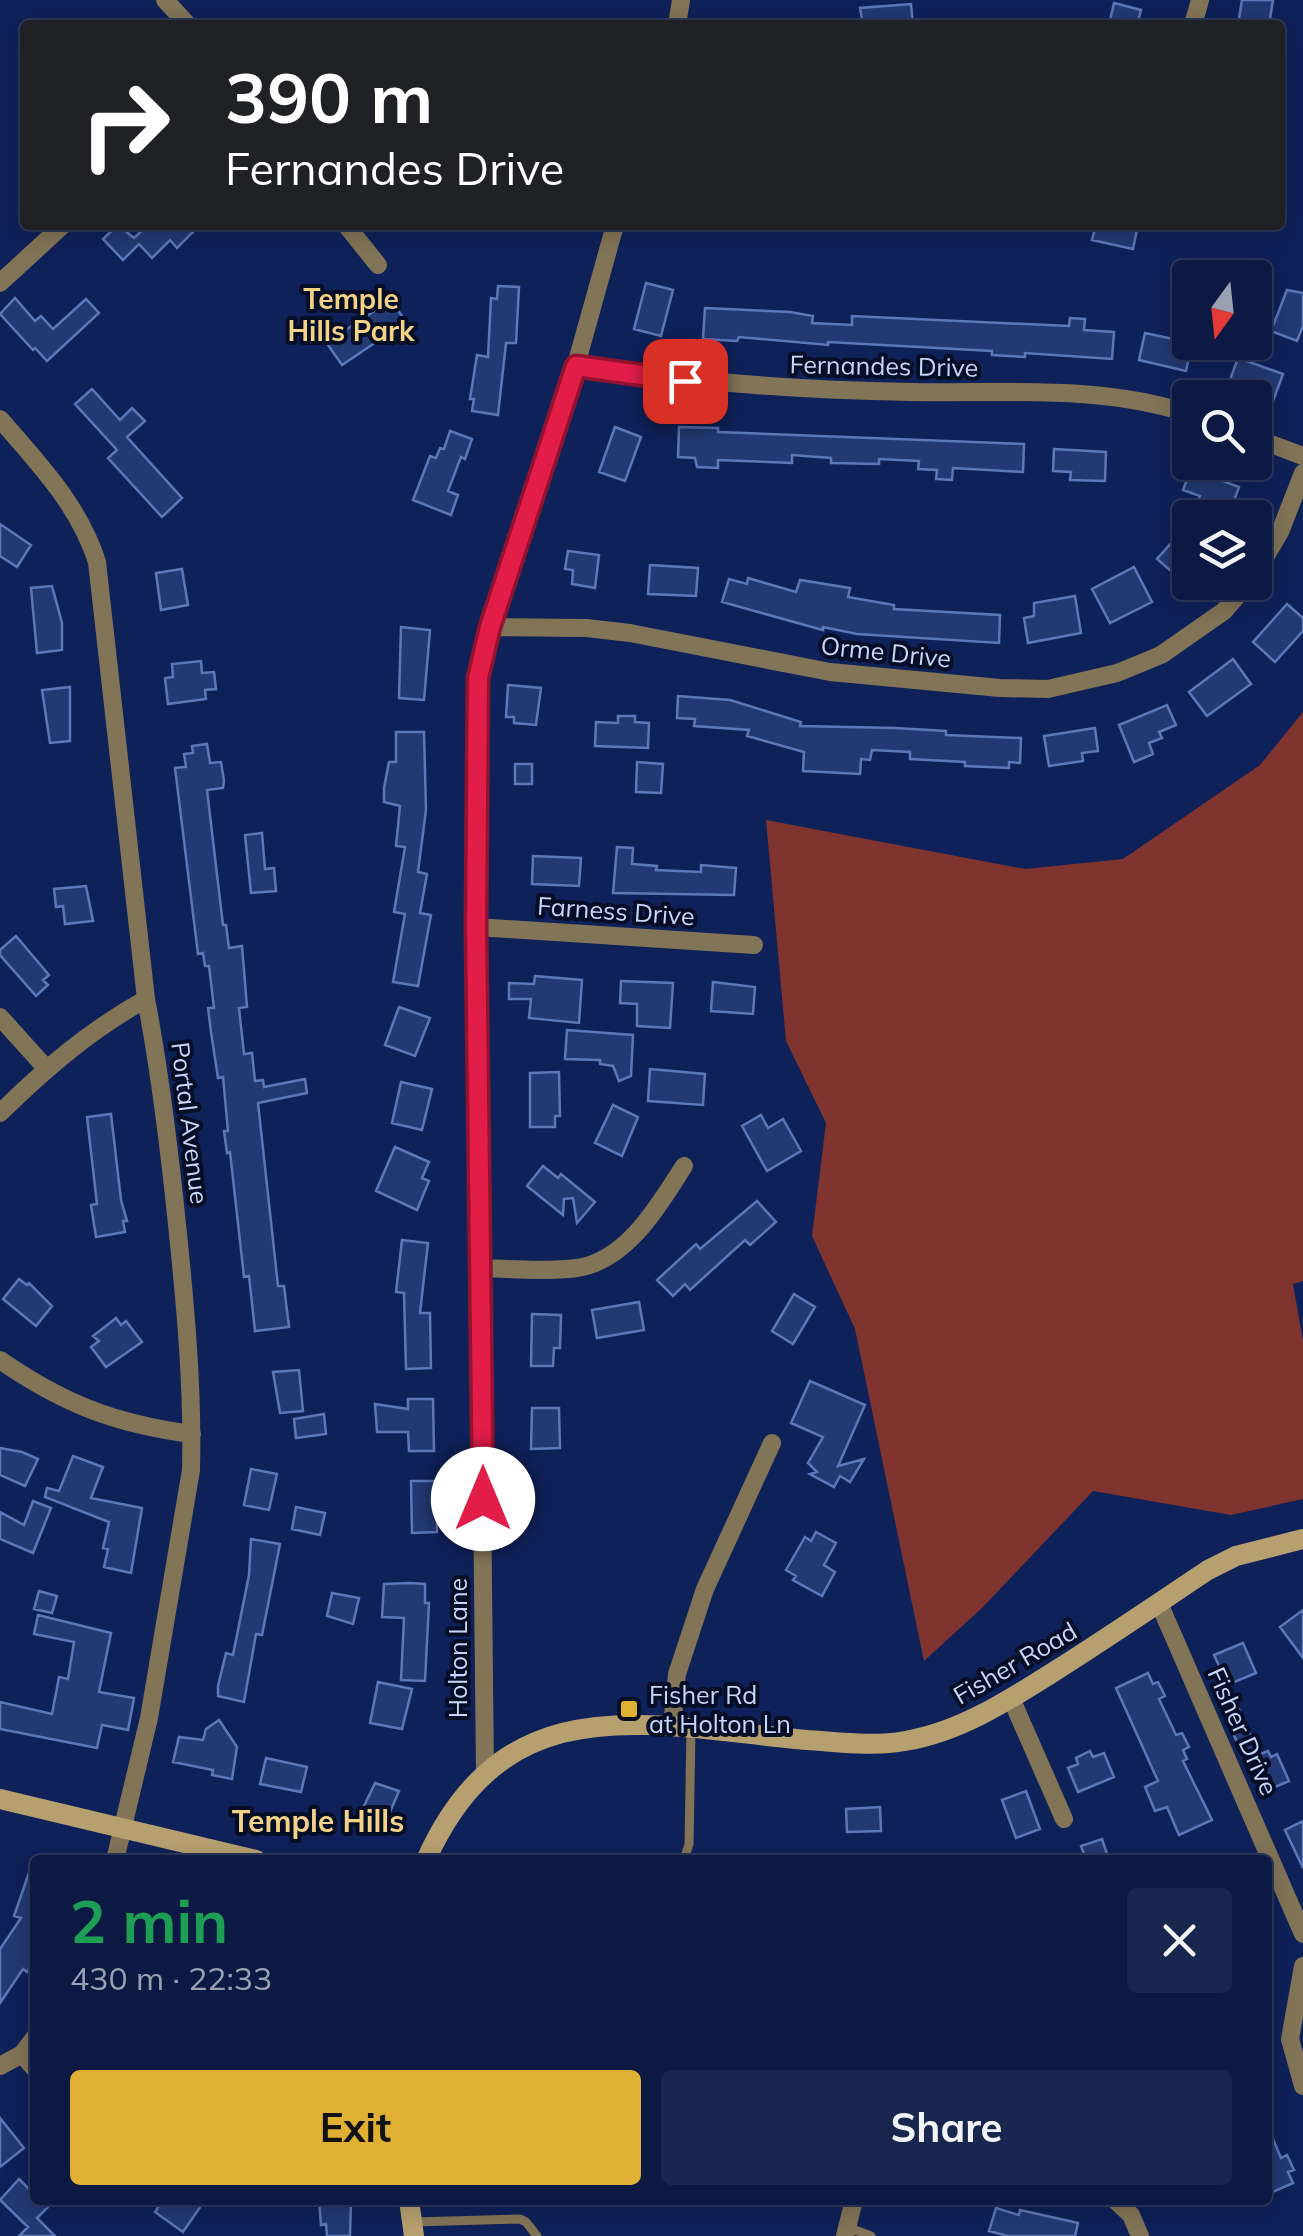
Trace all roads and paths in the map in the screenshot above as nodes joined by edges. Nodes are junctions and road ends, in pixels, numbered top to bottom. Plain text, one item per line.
1 (165, 0) edge
2 (183, 20) edge
3 (58, 230) edge
4 (350, 230) edge
5 (614, 230) edge
6 (378, 265) dead end
7 (0, 283) edge
8 (576, 366) junction
9 (1172, 409) edge
10 (0, 419) edge
11 (1272, 444) edge
12 (1303, 456) edge
13 (1303, 473) edge
14 (1272, 545) edge
15 (1233, 600) edge
16 (490, 627) junction
17 (476, 927) junction
18 (754, 945) dead end
19 (146, 999) junction
20 (0, 1017) edge
21 (46, 1068) junction
22 (0, 1113) edge
23 (684, 1166) dead end
24 (482, 1268) junction
25 (0, 1360) edge
26 (192, 1434) junction
27 (772, 1443) dead end
28 (1303, 1538) edge
29 (1158, 1603) junction
30 (1011, 1698) junction
31 (681, 1728) junction
32 (485, 1771) junction
33 (0, 1799) edge
34 (1064, 1819) dead end
35 (123, 1826) junction
36 (116, 1855) edge
37 (236, 1855) edge
38 (428, 1855) edge
39 (685, 1855) edge
40 (1268, 1855) edge
41 (1272, 1863) edge
42 (1303, 1934) edge
43 (1303, 1966) edge
44 (30, 2043) edge
45 (22, 2054) junction
46 (30, 2064) edge
47 (0, 2066) edge
48 (1303, 2086) edge
49 (853, 2205) edge
50 (1121, 2205) edge
51 (412, 2219) edge
52 (846, 2232) edge
53 (537, 2236) edge
54 (871, 2236) edge
55 (1140, 2236) edge

1 - 2 street
3 - 7 street
4 - 6 street
5 - 8 street, Holton Lane
8 - 9 street, Fernandes Drive
8 - 16 street, Holton Lane
10 - 19 street, Portal Avenue
11 - 12 street
13 - 14 street
15 - 16 street, Orme Drive
16 - 17 street, Holton Lane
17 - 18 street, Farness Drive
17 - 24 street, Holton Lane
19 - 21 street
19 - 26 street, Portal Avenue
20 - 21 street
21 - 22 street
23 - 24 street
24 - 32 street, Holton Lane
25 - 26 street
26 - 35 street, Portal Avenue
27 - 31 street
28 - 29 street, Fisher Road
29 - 30 street, Fisher Road
29 - 40 street, Fisher Drive
30 - 31 street, Fisher Road
30 - 34 street
31 - 32 street, Fisher Road
31 - 39 lane
32 - 38 street, Fisher Road
33 - 35 street
35 - 36 street, Portal Avenue
35 - 37 street
41 - 42 street, Fisher Drive
43 - 48 street
44 - 45 street
45 - 46 street
45 - 47 street
49 - 52 street
50 - 55 street
51 - 53 lane
52 - 54 lane

